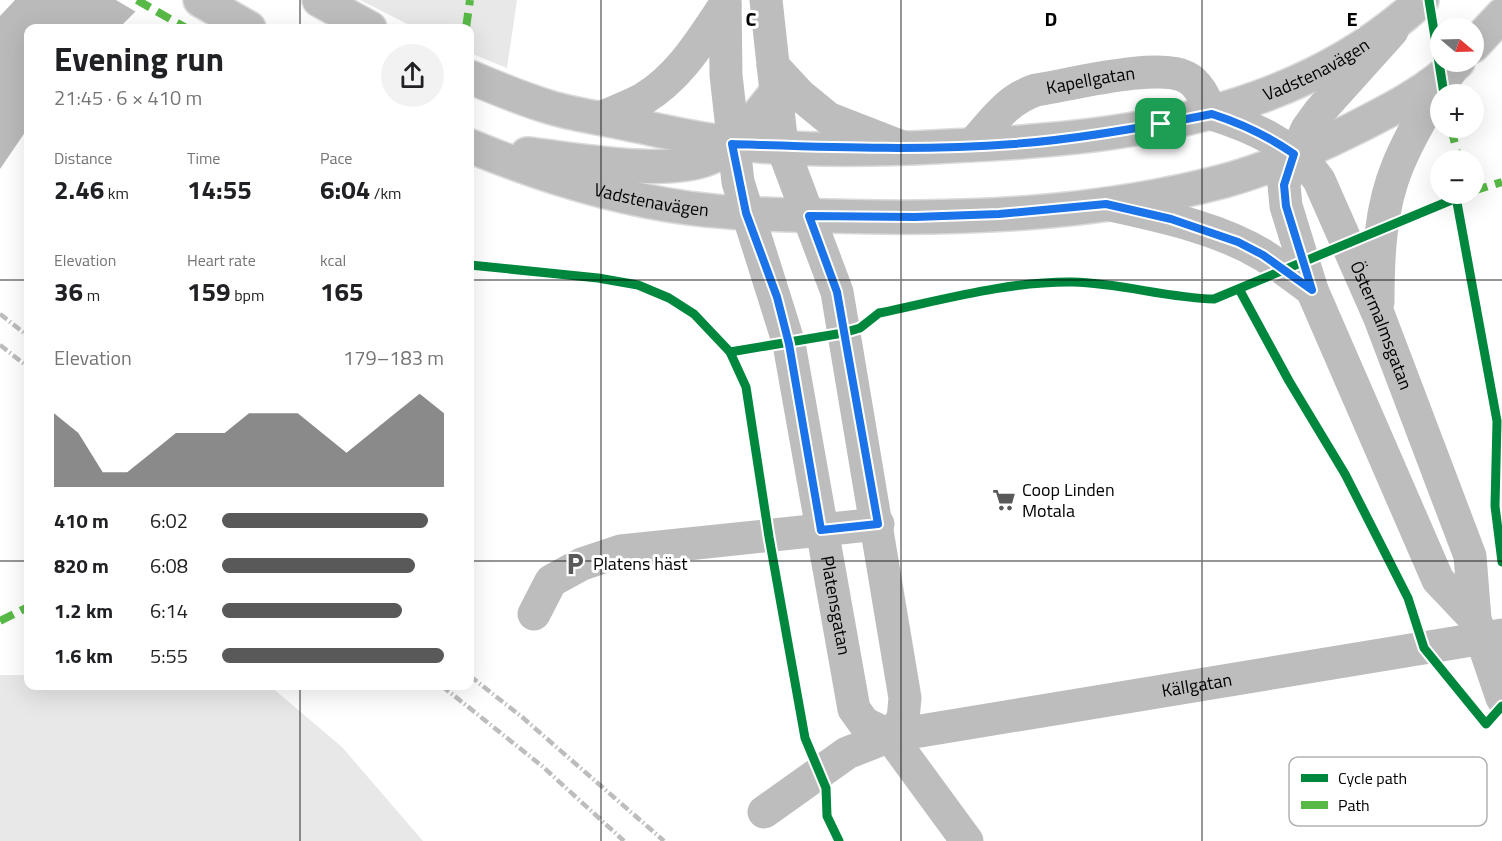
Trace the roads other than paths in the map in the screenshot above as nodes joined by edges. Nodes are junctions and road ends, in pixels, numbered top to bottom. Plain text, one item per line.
1 (200, 0) edge
2 (319, 0) edge
3 (766, 0) edge
4 (725, 2) edge
5 (1417, 5) edge
6 (1502, 15) edge
7 (242, 24) edge
8 (363, 24) edge
9 (1484, 34) edge
10 (1441, 72) edge
11 (1452, 72) edge
12 (474, 79) edge
13 (774, 80) junction
14 (1212, 114) junction
15 (600, 118) junction
16 (732, 144) junction
17 (782, 146) junction
18 (972, 146) junction
19 (474, 148) edge
20 (474, 148) edge
21 (906, 148) junction
22 (1294, 154) junction
23 (1106, 204) junction
24 (746, 213) junction
25 (809, 216) junction
26 (1312, 290) junction
27 (1378, 316) junction
28 (878, 524) junction
29 (821, 530) junction
30 (534, 614) dead end
31 (1486, 630) edge
32 (1502, 698) edge
33 (890, 736) junction
34 (764, 812) dead end
35 (966, 841) edge

1 - 7 street
2 - 8 street
3 - 13 street
4 - 15 street
4 - 16 street, Platensgatan
5 - 14 street, Vadstenavägen
5 - 22 street, Vadstenavägen
6 - 9 street, Vadstenavägen
10 - 22 street, Vadstenavägen
11 - 27 street
12 - 15 street, Vadstenavägen
13 - 16 street, Vadstenavägen
13 - 17 street
13 - 21 street
14 - 18 street, Vadstenavägen
14 - 18 street, Kapellgatan
14 - 22 street, Vadstenavägen
15 - 16 street, Vadstenavägen
16 - 17 street, Vadstenavägen
16 - 19 street, Vadstenavägen
16 - 24 street, Platensgatan
17 - 21 street, Vadstenavägen
17 - 25 street
18 - 21 street, Vadstenavägen
20 - 24 street, Vadstenavägen
22 - 23 street, Vadstenavägen
22 - 26 street, Östermalmsgatan
22 - 27 street, Östermalmsgatan
23 - 25 street, Vadstenavägen
23 - 26 street
24 - 25 street, Vadstenavägen
24 - 29 street, Platensgatan
25 - 28 street
26 - 31 street, Östermalmsgatan
27 - 31 street, Östermalmsgatan
28 - 29 street
28 - 33 street
29 - 30 street
29 - 33 street, Platensgatan
31 - 32 street, Östermalmsgatan
31 - 33 street, Källgatan
33 - 34 street, Källgatan
33 - 35 street, Platensgatan

